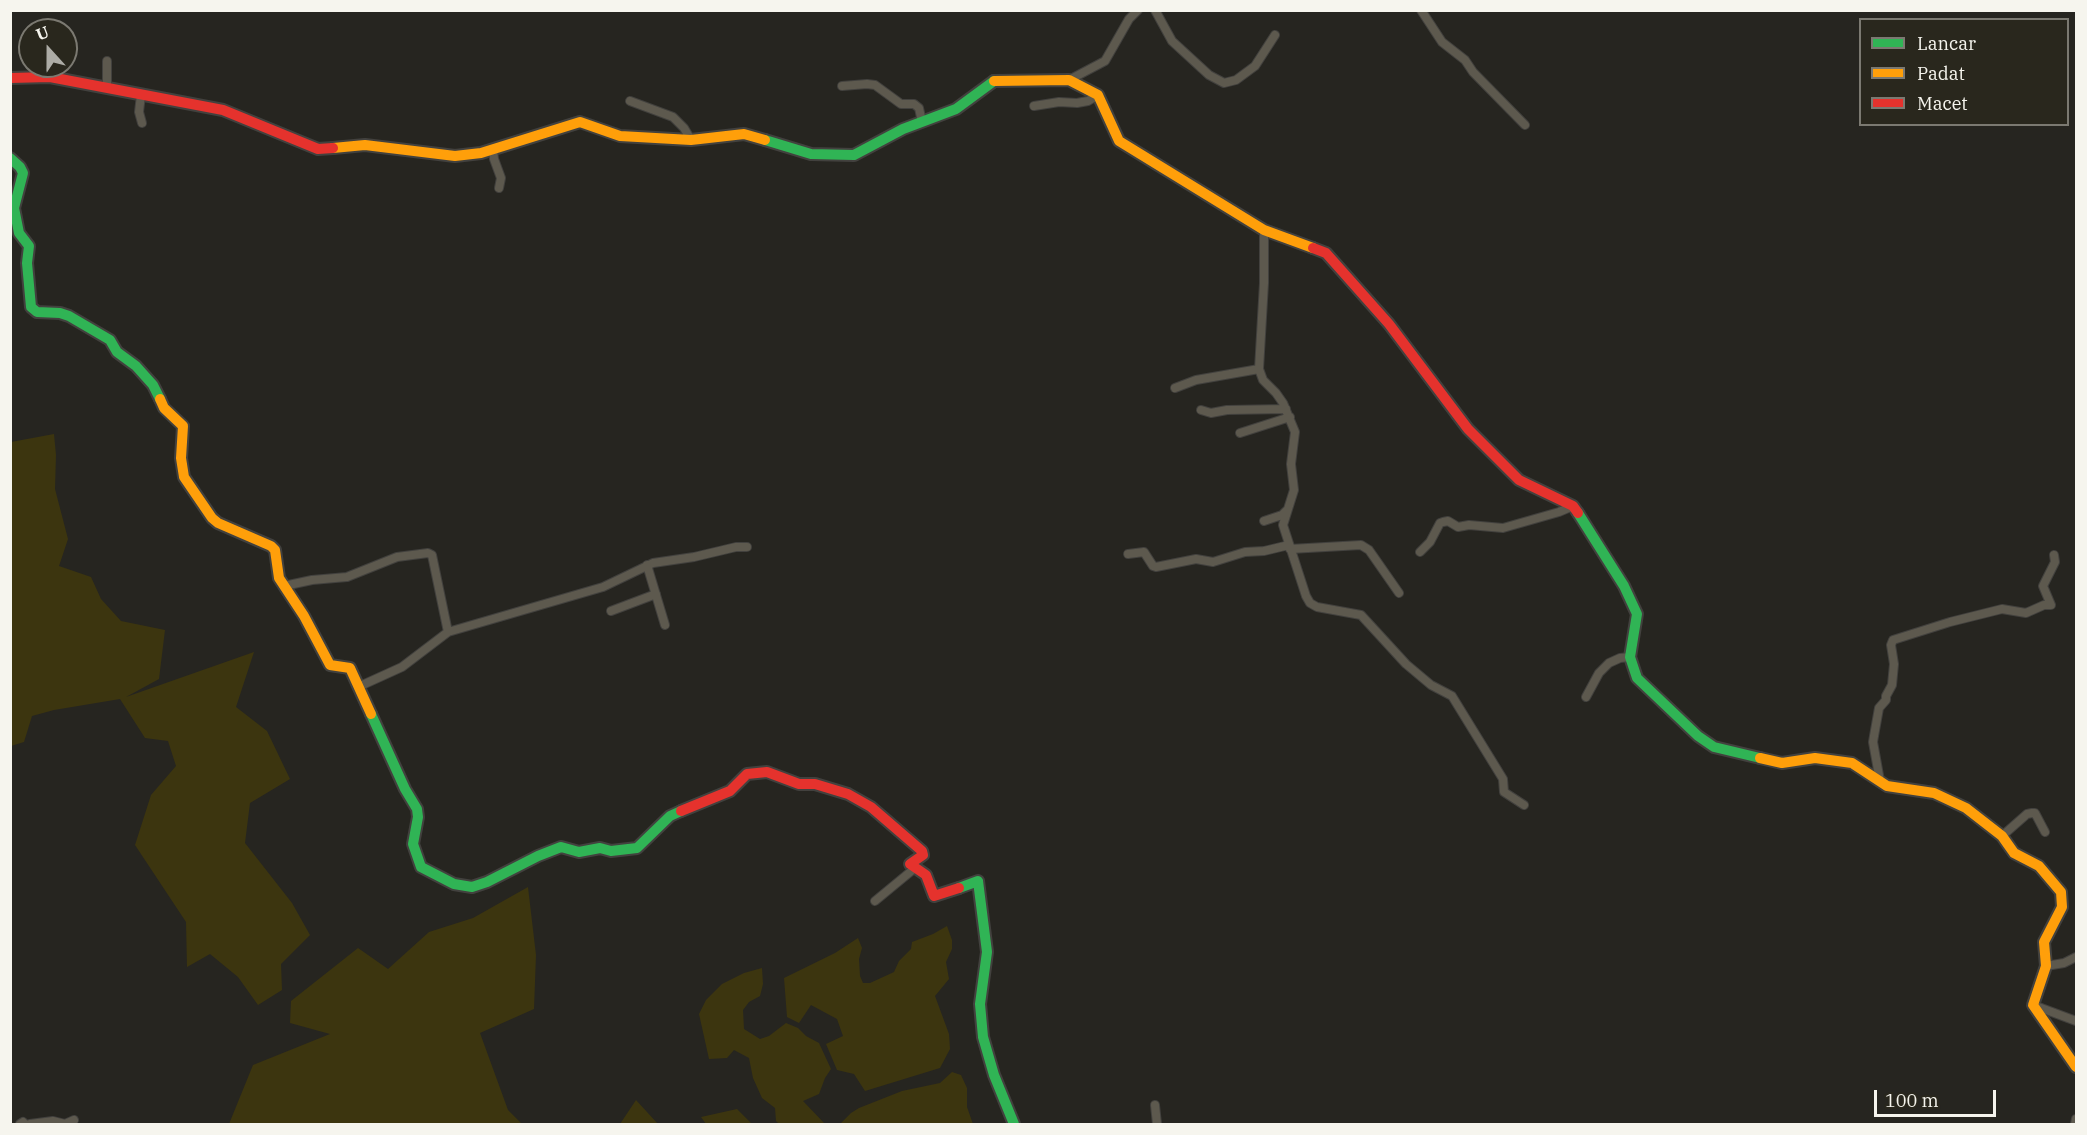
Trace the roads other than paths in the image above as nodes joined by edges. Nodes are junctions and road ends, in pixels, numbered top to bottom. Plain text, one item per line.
1 (1138, 10) edge
2 (1155, 10) edge
3 (1420, 10) edge
4 (1275, 35) dead end
5 (107, 60) dead end
6 (10, 78) edge
7 (1069, 80) junction
8 (842, 86) dead end
9 (107, 88) junction
10 (141, 95) junction
11 (1098, 95) junction
12 (630, 101) dead end
13 (1034, 106) dead end
14 (922, 122) junction
15 (142, 123) dead end
16 (1525, 125) dead end
17 (691, 140) junction
18 (493, 150) junction
19 (10, 158) edge
20 (499, 188) dead end
21 (1264, 230) junction
22 (1259, 369) junction
23 (1175, 388) dead end
24 (1201, 410) dead end
25 (1288, 413) junction
26 (1240, 434) dead end
27 (1573, 506) junction
28 (1286, 511) junction
29 (1264, 521) dead end
30 (747, 547) dead end
31 (1289, 547) junction
32 (1420, 552) dead end
33 (1128, 554) dead end
34 (2054, 555) dead end
35 (647, 566) junction
36 (284, 586) junction
37 (1399, 593) dead end
38 (656, 594) junction
39 (611, 611) dead end
40 (665, 625) dead end
41 (448, 632) junction
42 (1630, 657) junction
43 (358, 687) junction
44 (1586, 698) dead end
45 (1880, 782) junction
46 (1524, 805) dead end
47 (2045, 832) dead end
48 (2002, 836) junction
49 (915, 868) junction
50 (875, 901) dead end
51 (2076, 957) edge
52 (2046, 966) junction
53 (2032, 1005) junction
54 (2076, 1021) edge
55 (2076, 1067) edge
56 (1155, 1105) dead end
57 (2076, 1119) edge
58 (74, 1120) dead end
59 (20, 1125) edge
60 (28, 1125) edge
61 (1014, 1125) edge
62 (1157, 1125) edge
63 (2075, 1125) edge

1 - 7 street
2 - 4 street
3 - 16 street
5 - 9 street
6 - 9 street
7 - 11 street
7 - 14 street
8 - 14 street
9 - 10 street
10 - 15 street
10 - 18 street
11 - 13 street
11 - 21 street
12 - 17 street
14 - 17 street
17 - 18 street
18 - 20 street
19 - 36 street
21 - 22 street
21 - 27 street
22 - 23 street
22 - 25 street
24 - 25 street
25 - 26 street
25 - 28 street
27 - 32 street
27 - 42 street
28 - 29 street
28 - 31 street
30 - 35 street
31 - 33 street
31 - 37 street
31 - 46 street
34 - 45 street
35 - 38 street
35 - 41 street
36 - 41 street
36 - 43 street
38 - 39 street
38 - 40 street
41 - 43 street
42 - 44 street
42 - 45 street
43 - 49 street
45 - 48 street
47 - 48 street
48 - 52 street
49 - 50 street
49 - 61 street
51 - 52 street
52 - 53 street
53 - 54 street
53 - 55 street
56 - 62 street
57 - 63 street
58 - 60 street
59 - 60 street

